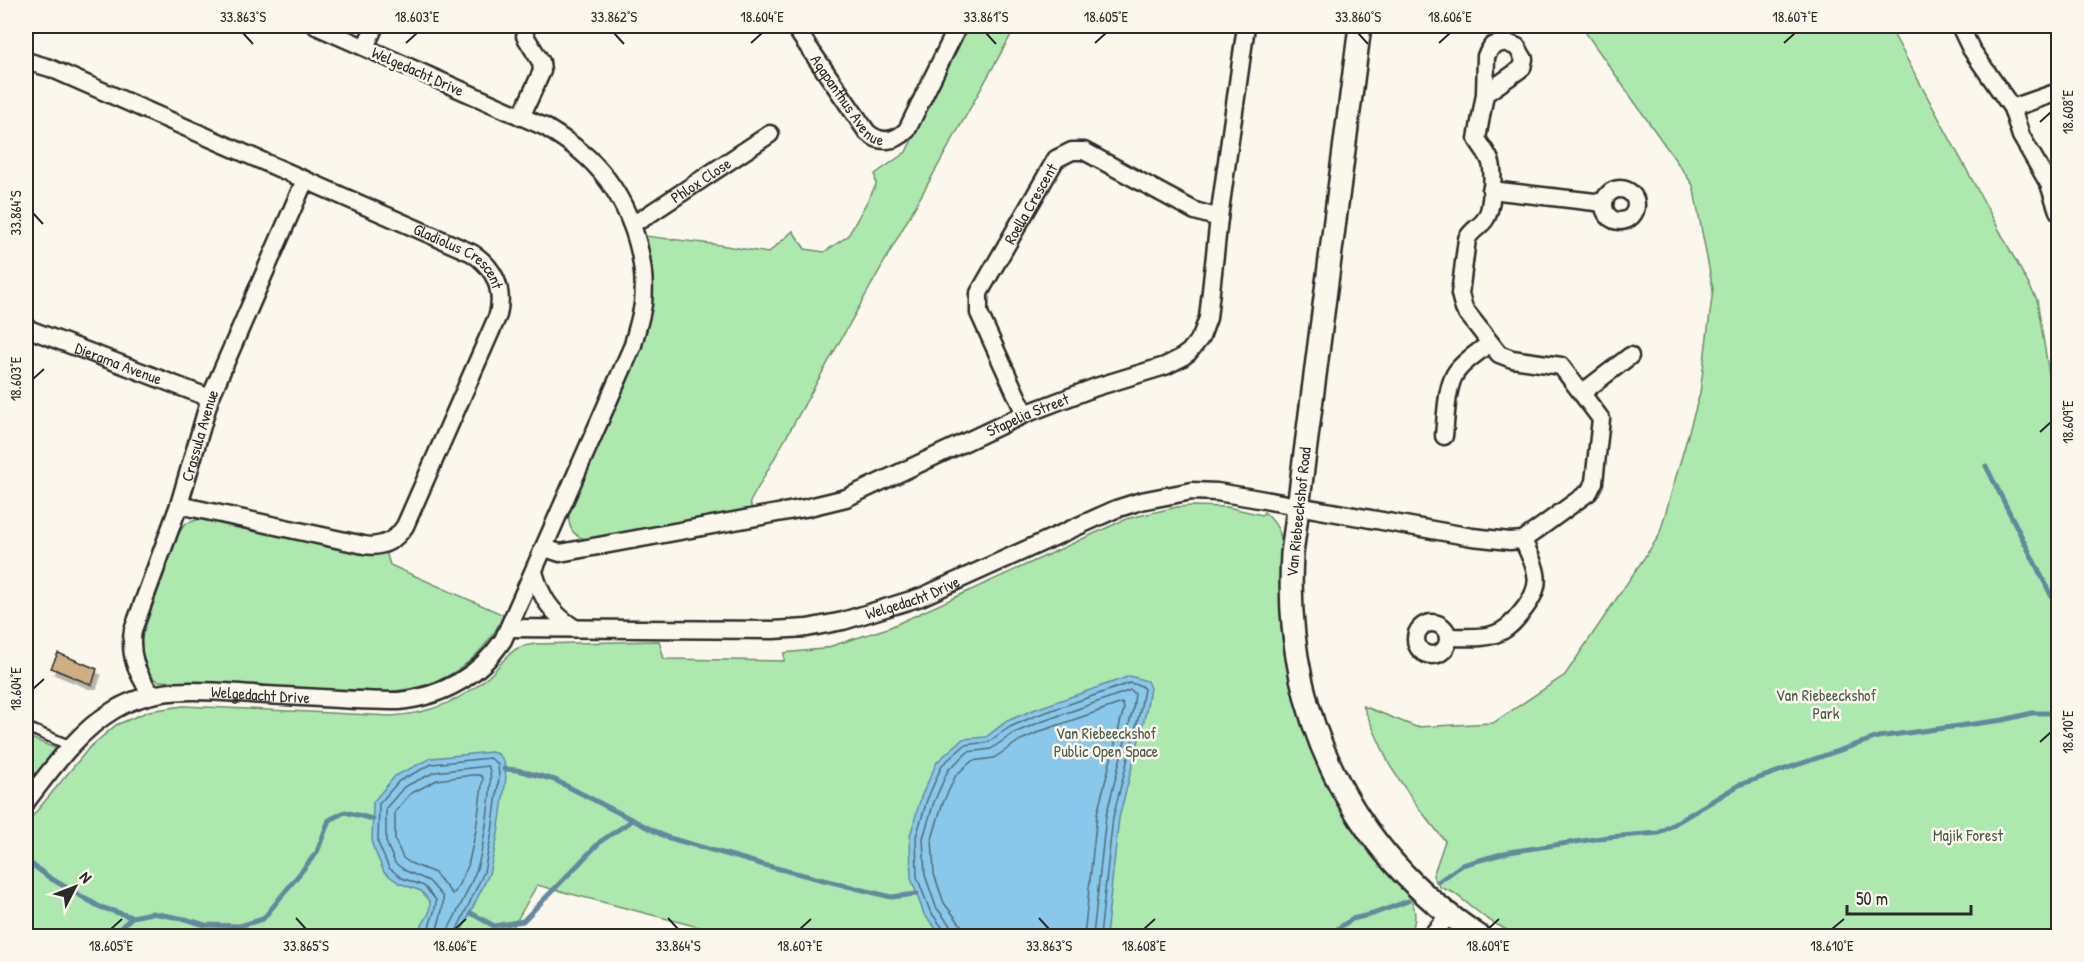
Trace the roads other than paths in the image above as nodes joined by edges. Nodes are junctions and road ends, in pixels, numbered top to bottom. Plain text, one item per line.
1 (316, 26) edge
2 (375, 26) edge
3 (794, 26) edge
4 (958, 26) edge
5 (1246, 26) edge
6 (1360, 26) edge
7 (1960, 26) edge
8 (525, 36) dead end
9 (365, 47) junction
10 (26, 61) edge
11 (2058, 92) edge
12 (1485, 94) dead end
13 (2012, 108) junction
14 (520, 117) junction
15 (770, 134) dead end
16 (305, 180) junction
17 (1491, 190) junction
18 (1604, 204) dead end
19 (2058, 211) edge
20 (1219, 218) junction
21 (631, 223) junction
22 (26, 328) edge
23 (1490, 343) junction
24 (1630, 356) dead end
25 (1583, 392) junction
26 (210, 398) junction
27 (1025, 414) junction
28 (1444, 436) dead end
29 (179, 505) junction
30 (1297, 506) junction
31 (1524, 540) junction
32 (545, 548) junction
33 (534, 573) junction
34 (573, 627) junction
35 (509, 628) junction
36 (1448, 638) dead end
37 (151, 694) junction
38 (26, 727) edge
39 (72, 747) junction
40 (26, 802) edge
41 (1449, 915) junction
42 (1431, 936) edge
43 (1479, 936) edge

1 - 9 street, Welgedacht Drive
2 - 9 street
3 - 4 street, Agapanthus Avenue
5 - 20 street, Stapelia Street
6 - 30 street, Van Riebeeckshof Road
7 - 13 street
8 - 14 street
9 - 14 street, Welgedacht Drive
10 - 16 street, Gladiolus Crescent
11 - 13 street
12 - 17 street
13 - 19 street
14 - 21 street, Welgedacht Drive
15 - 21 street, Phlox Close
16 - 26 street, Crassula Avenue
16 - 29 street, Gladiolus Crescent
17 - 18 street
17 - 23 street
20 - 27 street, Stapelia Street
20 - 27 street, Roella Crescent
21 - 32 street, Welgedacht Drive
22 - 26 street, Dierama Avenue
23 - 25 street
23 - 28 street
24 - 25 street
25 - 31 street
26 - 29 street, Crassula Avenue
27 - 32 street, Stapelia Street
29 - 37 street, Crassula Avenue
30 - 31 street, Welgedacht Drive
30 - 34 street, Welgedacht Drive
30 - 41 street, Van Riebeeckshof Road
31 - 36 street
32 - 33 street, Welgedacht Drive
33 - 34 street
33 - 35 street, Welgedacht Drive
34 - 35 street, Welgedacht Drive
35 - 37 street, Welgedacht Drive
37 - 39 street, Welgedacht Drive
38 - 39 lane
39 - 40 street, Welgedacht Drive
41 - 42 street
41 - 43 street, Van Riebeeckshof Road

